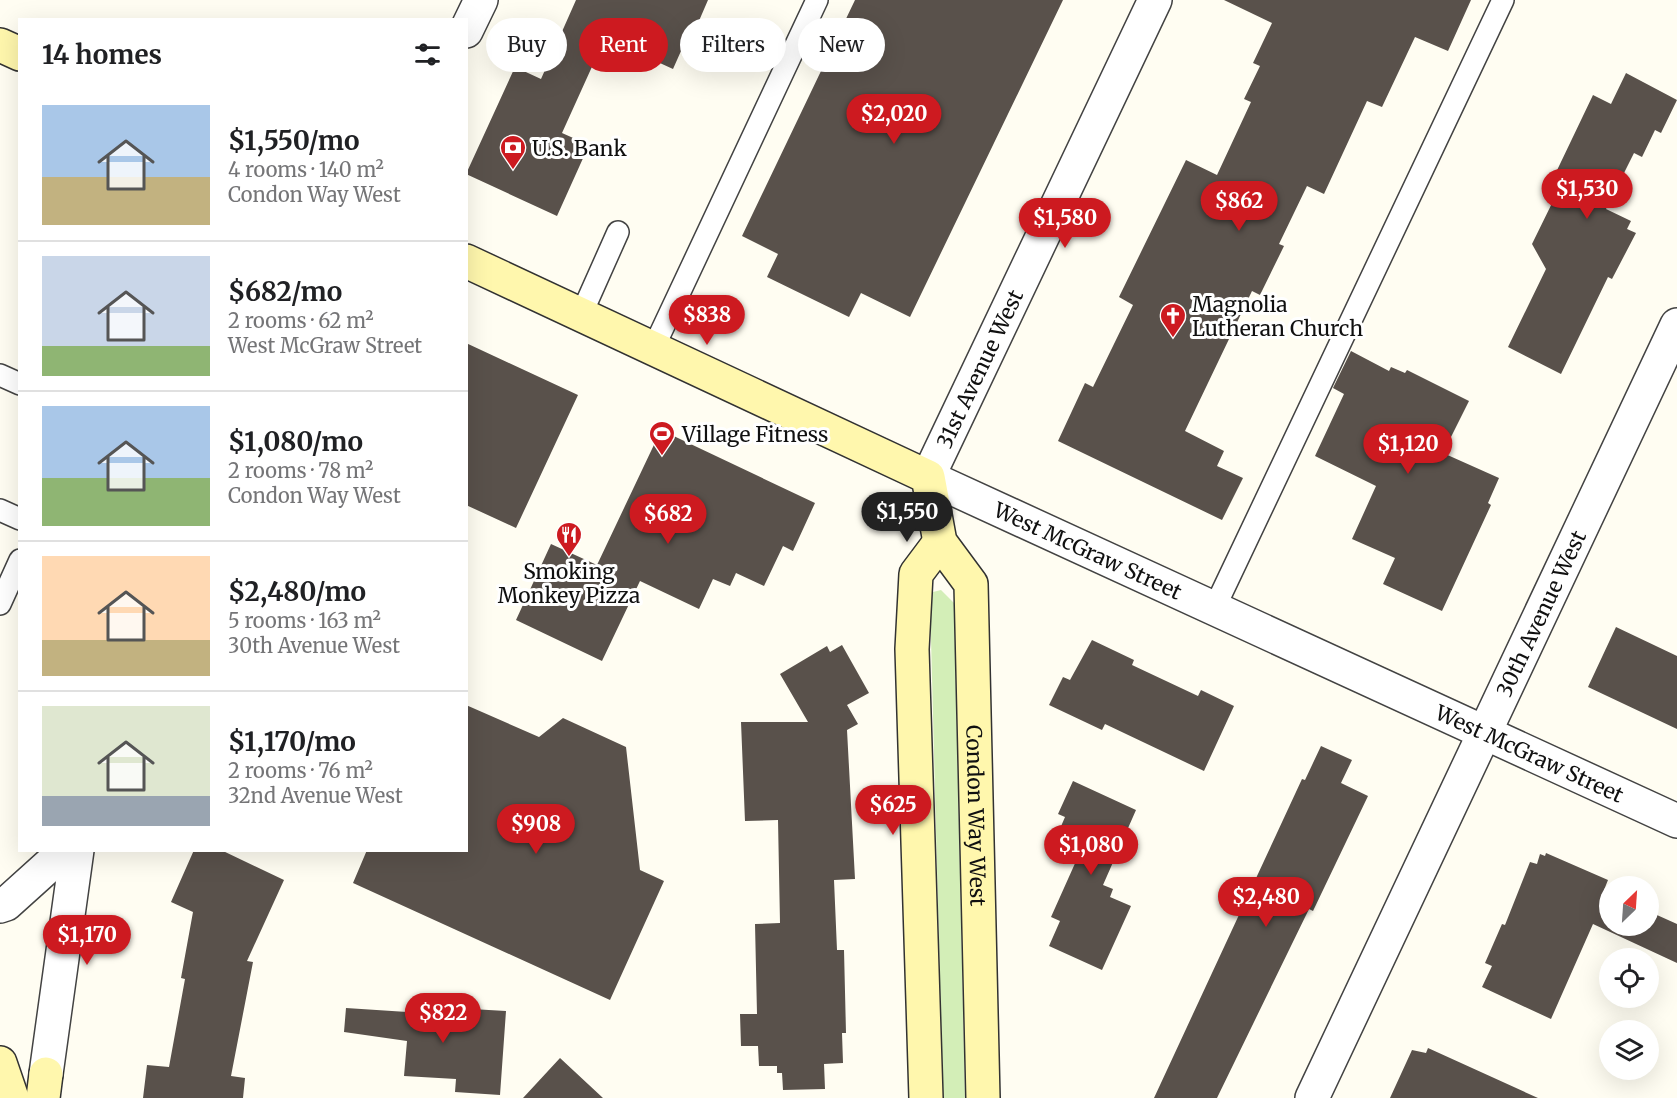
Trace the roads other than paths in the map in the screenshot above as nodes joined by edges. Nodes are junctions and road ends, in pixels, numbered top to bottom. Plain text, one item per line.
1 (481, 0) edge
2 (817, 0) edge
3 (1155, 0) edge
4 (1503, 0) edge
5 (468, 27) edge
6 (0, 45) edge
7 (18, 53) edge
8 (618, 232) dead end
9 (468, 262) edge
10 (581, 315) junction
11 (1677, 325) edge
12 (652, 349) junction
13 (0, 375) edge
14 (18, 383) edge
15 (928, 477) junction
16 (0, 510) edge
17 (18, 518) edge
18 (940, 542) junction
19 (18, 564) edge
20 (0, 604) edge
21 (1214, 609) junction
22 (1483, 732) junction
23 (1677, 821) edge
24 (64, 852) edge
25 (77, 852) edge
26 (0, 906) edge
27 (0, 1062) edge
28 (44, 1086) edge
29 (12, 1098) edge
30 (926, 1098) edge
31 (983, 1098) edge
32 (1312, 1098) edge

1 - 5 street
2 - 12 lane
3 - 15 street, 31st Avenue West
4 - 21 lane
6 - 7 main road
8 - 10 lane
9 - 10 main road, West McGraw Street
10 - 12 main road, West McGraw Street
11 - 22 street, 30th Avenue West
12 - 15 main road, West McGraw Street
13 - 14 lane
15 - 18 main road, Condon Way West
15 - 21 street, West McGraw Street
16 - 17 lane
18 - 30 main road
18 - 31 main road, Condon Way West
19 - 20 lane
21 - 22 street, West McGraw Street
22 - 23 street, West McGraw Street
22 - 32 street, 30th Avenue West
24 - 26 street
25 - 28 street
27 - 29 main road

